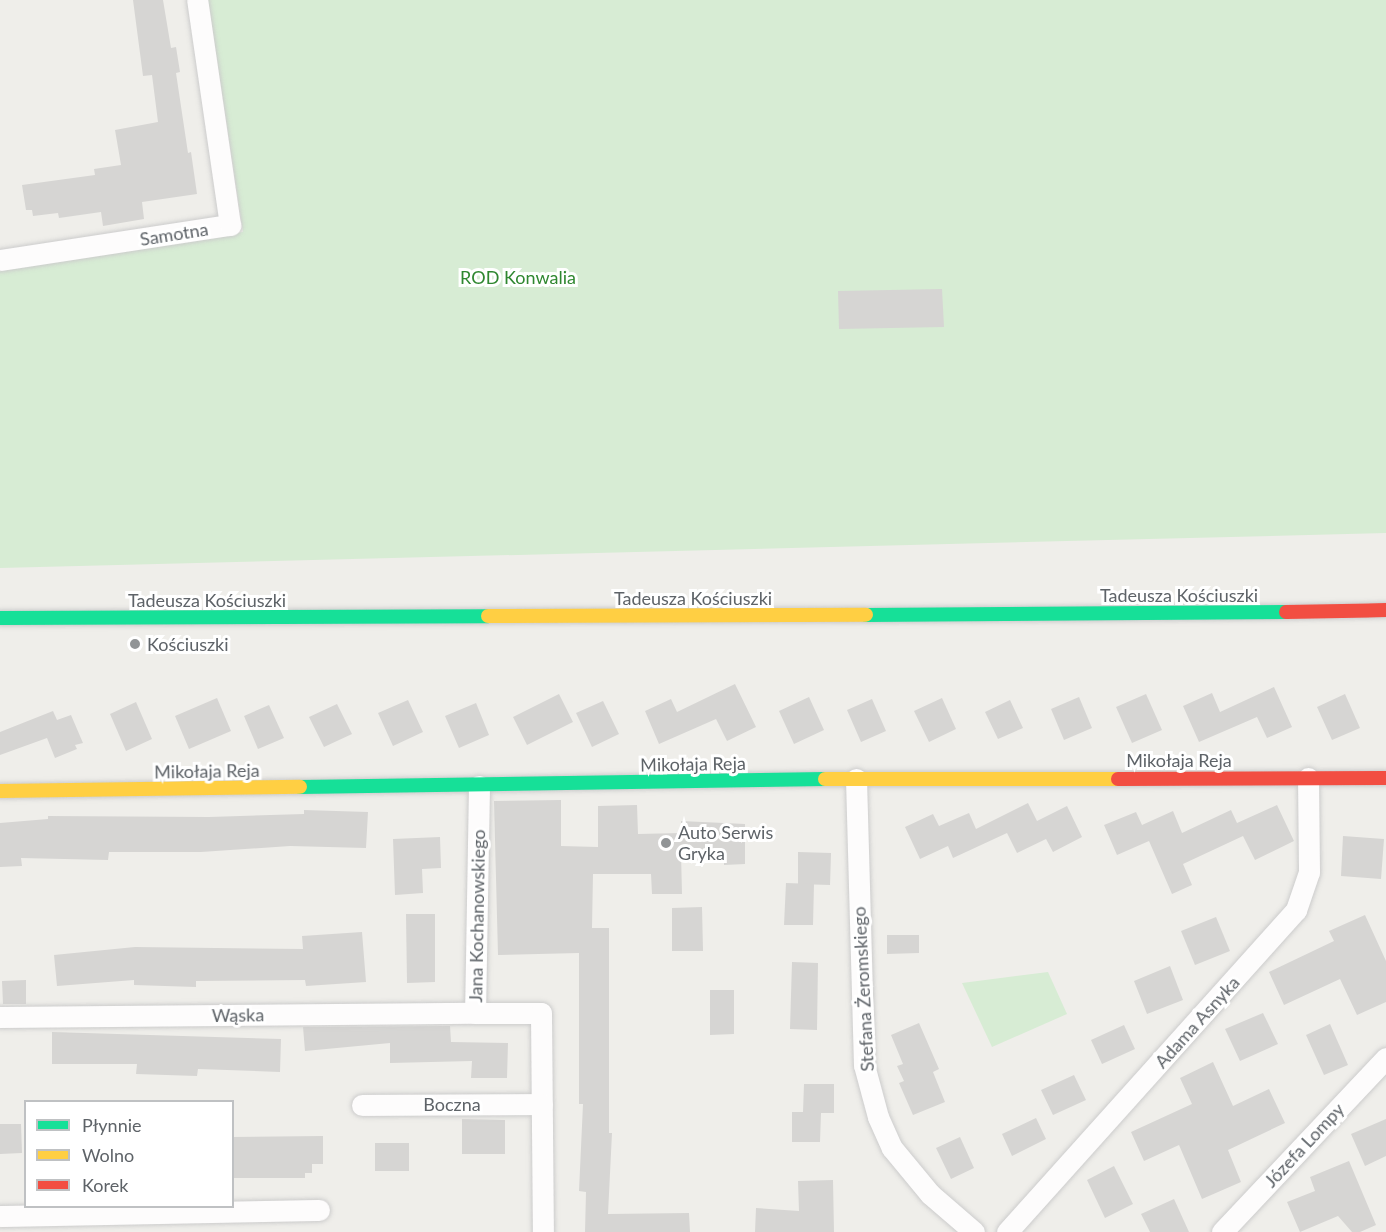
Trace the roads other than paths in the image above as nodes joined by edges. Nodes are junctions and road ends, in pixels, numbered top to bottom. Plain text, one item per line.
1 (197, 0) edge
2 (0, 260) edge
3 (1386, 610) edge
4 (0, 618) edge
5 (1308, 778) junction
6 (1386, 778) edge
7 (856, 779) junction
8 (479, 786) junction
9 (0, 791) edge
10 (475, 1012) junction
11 (0, 1017) edge
12 (1386, 1058) edge
13 (542, 1104) junction
14 (362, 1105) dead end
15 (319, 1210) dead end
16 (0, 1216) edge
17 (543, 1232) edge
18 (974, 1232) edge
19 (1007, 1232) edge
20 (1222, 1232) edge

1 - 2 street, Samotna
3 - 4 street, Tadeusza Kościuszki
5 - 6 street, Mikołaja Reja
5 - 7 street, Mikołaja Reja
5 - 19 street, Adama Asnyka
7 - 8 street, Mikołaja Reja
7 - 18 street, Stefana Żeromskiego
8 - 9 street, Mikołaja Reja
8 - 10 street, Jana Kochanowskiego
10 - 11 street, Wąska
10 - 13 street, Jana Kochanowskiego
12 - 20 street, Józefa Lompy
13 - 14 street, Boczna
13 - 17 street, Jana Kochanowskiego
15 - 16 street

